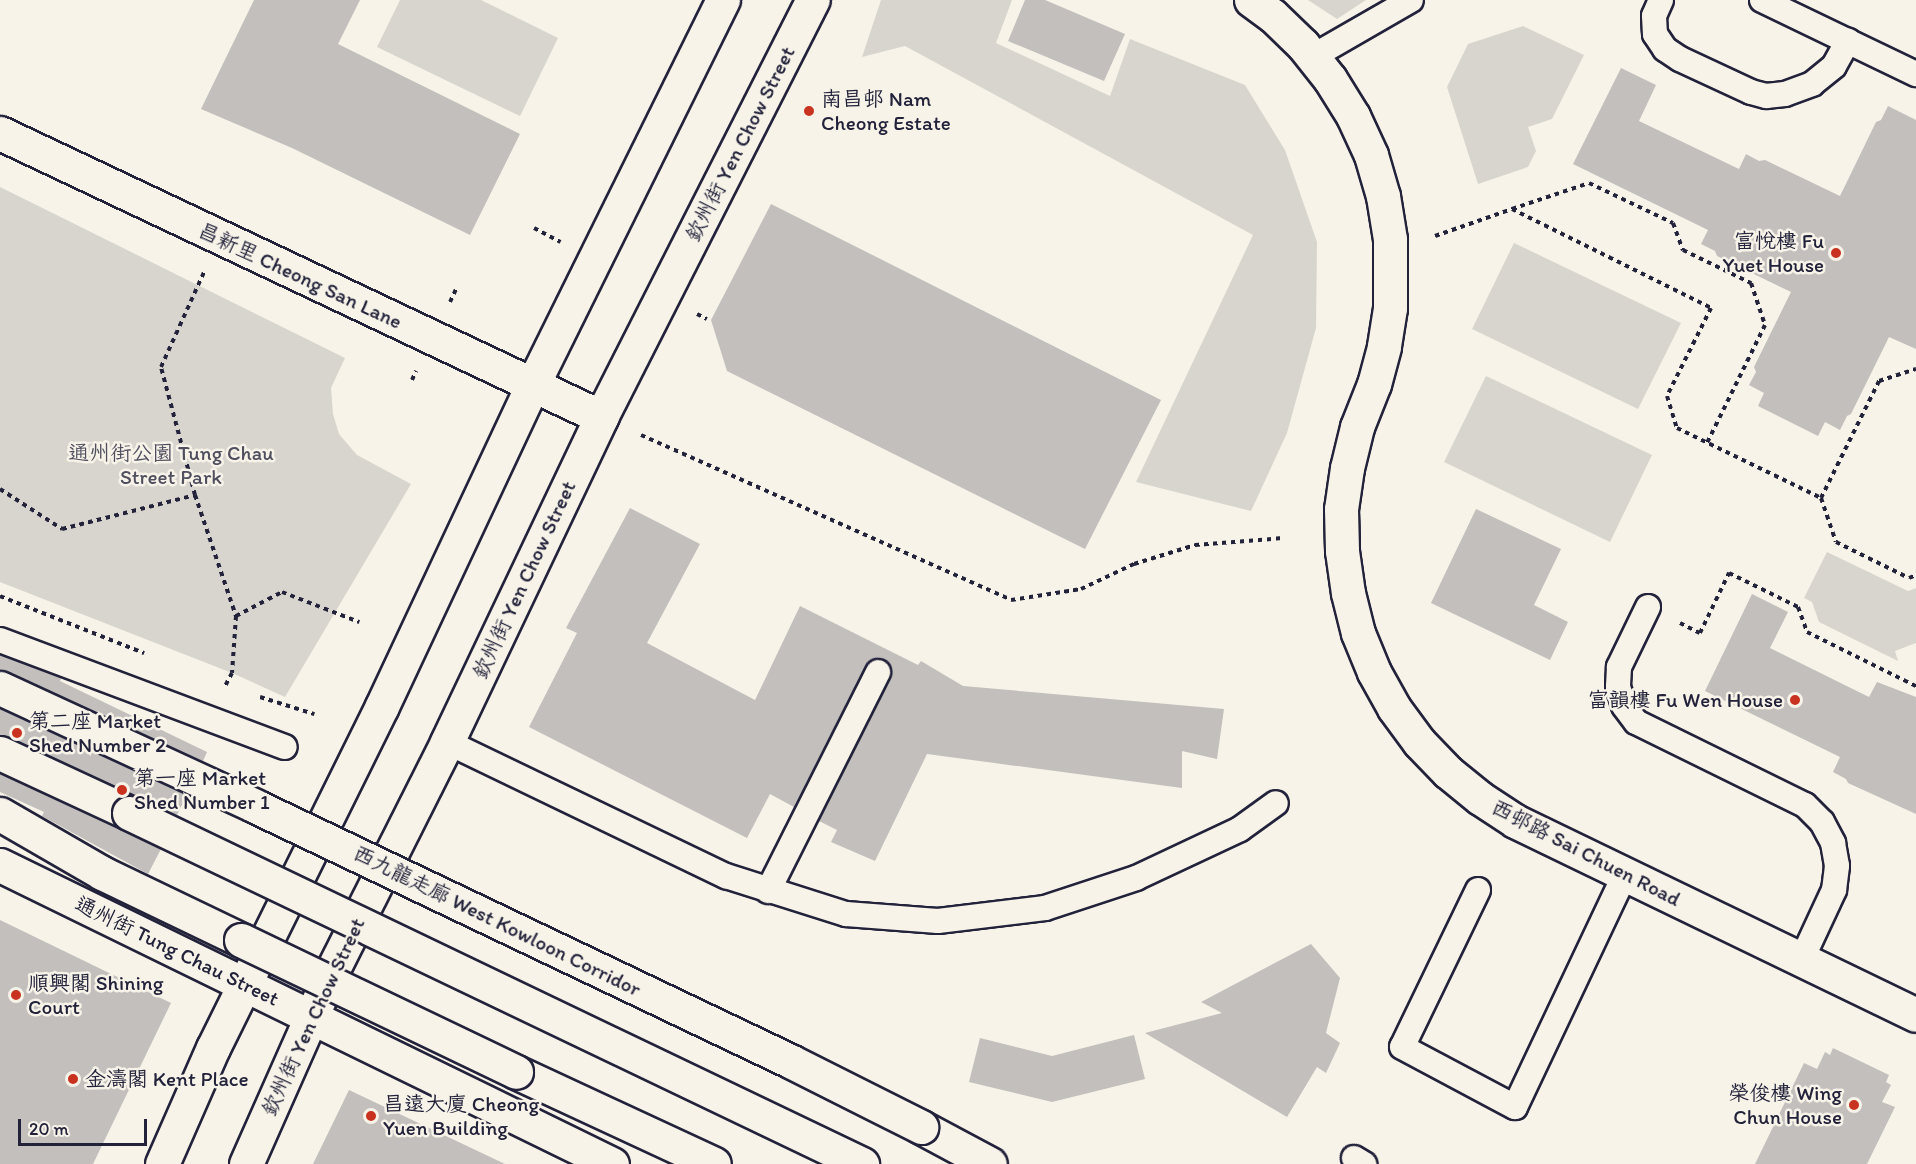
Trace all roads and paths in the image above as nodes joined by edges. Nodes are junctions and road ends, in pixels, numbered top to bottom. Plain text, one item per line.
1 (723, 0) edge
2 (813, 0) edge
3 (1251, 0) edge
4 (1411, 0) edge
5 (1661, 0) edge
6 (1762, 0) edge
7 (1848, 41) junction
8 (1312, 57) junction
9 (1916, 75) edge
10 (0, 133) edge
11 (1512, 210) junction
12 (1435, 236) dead end
13 (205, 272) dead end
14 (1916, 369) edge
15 (532, 386) junction
16 (601, 417) junction
17 (641, 435) dead end
18 (1707, 443) junction
19 (0, 489) edge
20 (195, 495) junction
21 (1821, 498) junction
22 (1283, 538) dead end
23 (1916, 575) edge
24 (0, 596) edge
25 (1648, 607) joint
26 (236, 616) junction
27 (360, 622) dead end
28 (0, 640) edge
29 (150, 656) dead end
30 (878, 672) dead end
31 (214, 682) dead end
32 (225, 686) junction
33 (1916, 686) edge
34 (0, 688) edge
35 (236, 690) dead end
36 (258, 697) dead end
37 (314, 714) dead end
38 (447, 742) junction
39 (285, 747) dead end
40 (0, 753) edge
41 (1276, 803) dead end
42 (0, 814) edge
43 (0, 865) edge
44 (1625, 874) junction
45 (1478, 890) dead end
46 (768, 891) junction
47 (1802, 959) junction
48 (246, 985) junction
49 (1916, 1015) edge
50 (313, 1016) junction
51 (162, 1164) edge
52 (246, 1164) edge
53 (612, 1164) edge
54 (714, 1164) edge
55 (861, 1164) edge
56 (990, 1164) edge

1 - 15 main road
2 - 16 main road, 欽州街 Yen Chow Street
3 - 8 main road, 西邨路 Sai Chuen Road
4 - 8 lane
5 - 7 lane
6 - 7 lane
7 - 9 lane
8 - 44 main road, 西邨路 Sai Chuen Road
10 - 15 main road, 昌新里 Cheong San Lane
11 - 12 path
11 - 18 path
11 - 18 path
13 - 20 path
14 - 21 path
15 - 16 main road, 昌新里 Cheong San Lane
15 - 48 main road
16 - 38 main road, 欽州街 Yen Chow Street
17 - 22 path
18 - 21 path
19 - 20 path
20 - 26 path
21 - 23 path
24 - 29 path
25 - 33 path
25 - 47 lane
26 - 27 path
26 - 32 path
28 - 39 lane
30 - 46 lane
31 - 32 path
32 - 35 path
34 - 56 main road, 西九龍走廊 West Kowloon Corridor, bridge
36 - 37 path
38 - 46 lane
38 - 50 main road, 欽州街 Yen Chow Street
40 - 55 main road, bridge
41 - 46 lane
42 - 54 main road, bridge
43 - 48 main road, 通州街 Tung Chau Street
44 - 45 lane
44 - 47 main road, 西邨路 Sai Chuen Road
47 - 49 main road, 西邨路 Sai Chuen Road
48 - 50 main road, 通州街 Tung Chau Street
48 - 51 main road
50 - 52 main road, 欽州街 Yen Chow Street
50 - 53 main road, 通州街 Tung Chau Street

